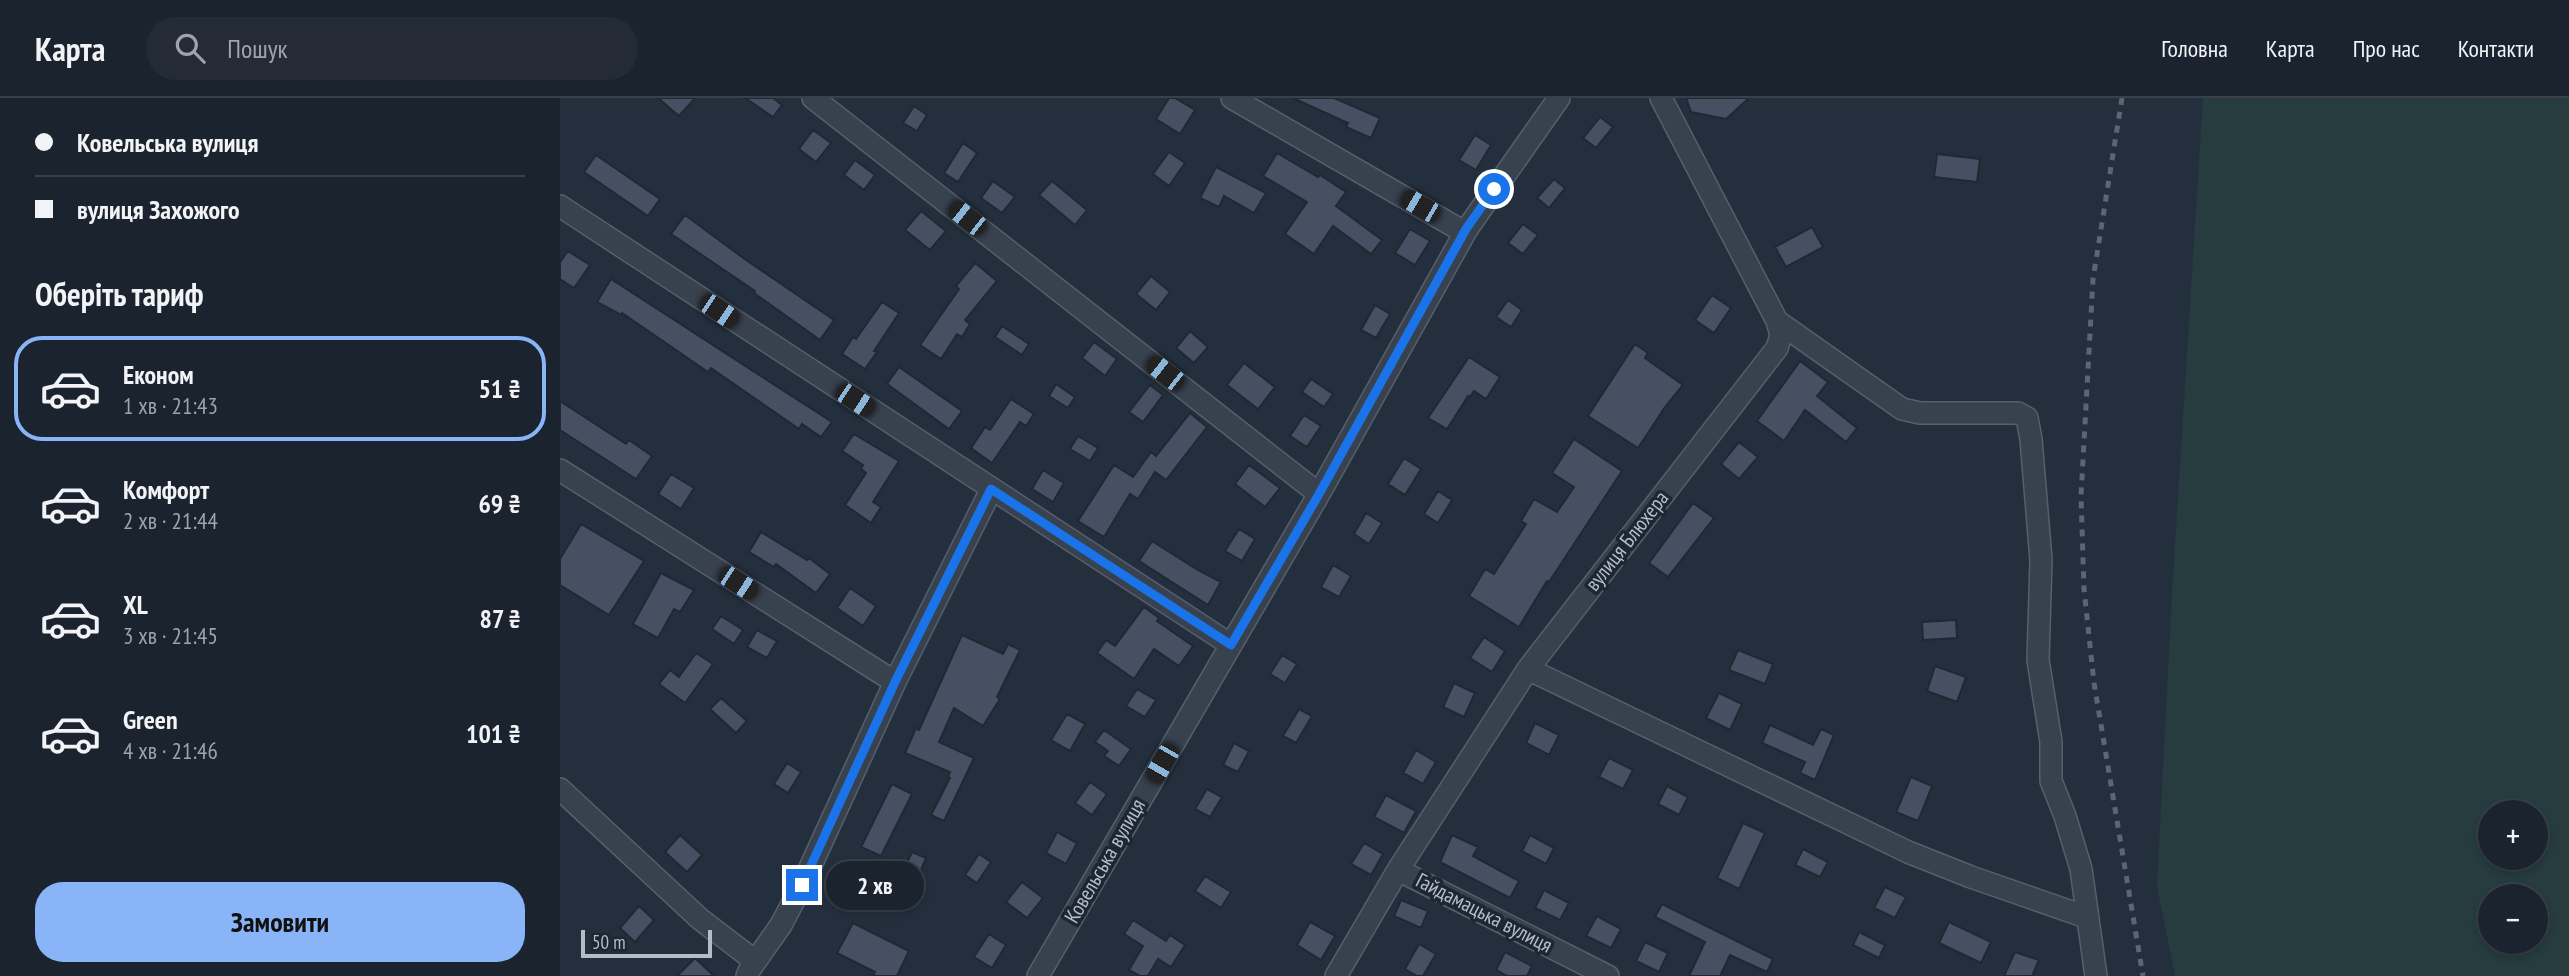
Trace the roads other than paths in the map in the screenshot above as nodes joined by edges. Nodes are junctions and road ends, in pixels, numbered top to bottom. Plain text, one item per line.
1 (813, 98) edge
2 (1233, 98) edge
3 (1559, 98) edge
4 (1661, 98) edge
5 (1270, 107) edge
6 (560, 206) edge
7 (1465, 232) junction
8 (1777, 320) junction
9 (560, 470) edge
10 (991, 489) junction
11 (1319, 494) junction
12 (1231, 645) junction
13 (1528, 669) junction
14 (895, 682) junction
15 (560, 789) edge
16 (1398, 870) junction
17 (2086, 917) junction
18 (751, 969) edge
19 (1038, 976) edge
20 (1336, 976) edge
21 (1608, 976) edge
22 (2096, 976) edge

1 - 11 street
2 - 5 street
3 - 7 street, Ковельська вулиця
4 - 8 street
5 - 7 street
6 - 10 street
7 - 11 street, Ковельська вулиця
8 - 13 street, вулиця Блюхера
8 - 17 street
9 - 14 street
10 - 12 street
10 - 14 street
11 - 12 street, Ковельська вулиця
12 - 19 street, Ковельська вулиця
13 - 16 street, вулиця Блюхера
13 - 17 street
14 - 18 street
15 - 18 street
16 - 20 street, вулиця Блюхера
16 - 21 street, Гайдамацька вулиця
17 - 22 street

